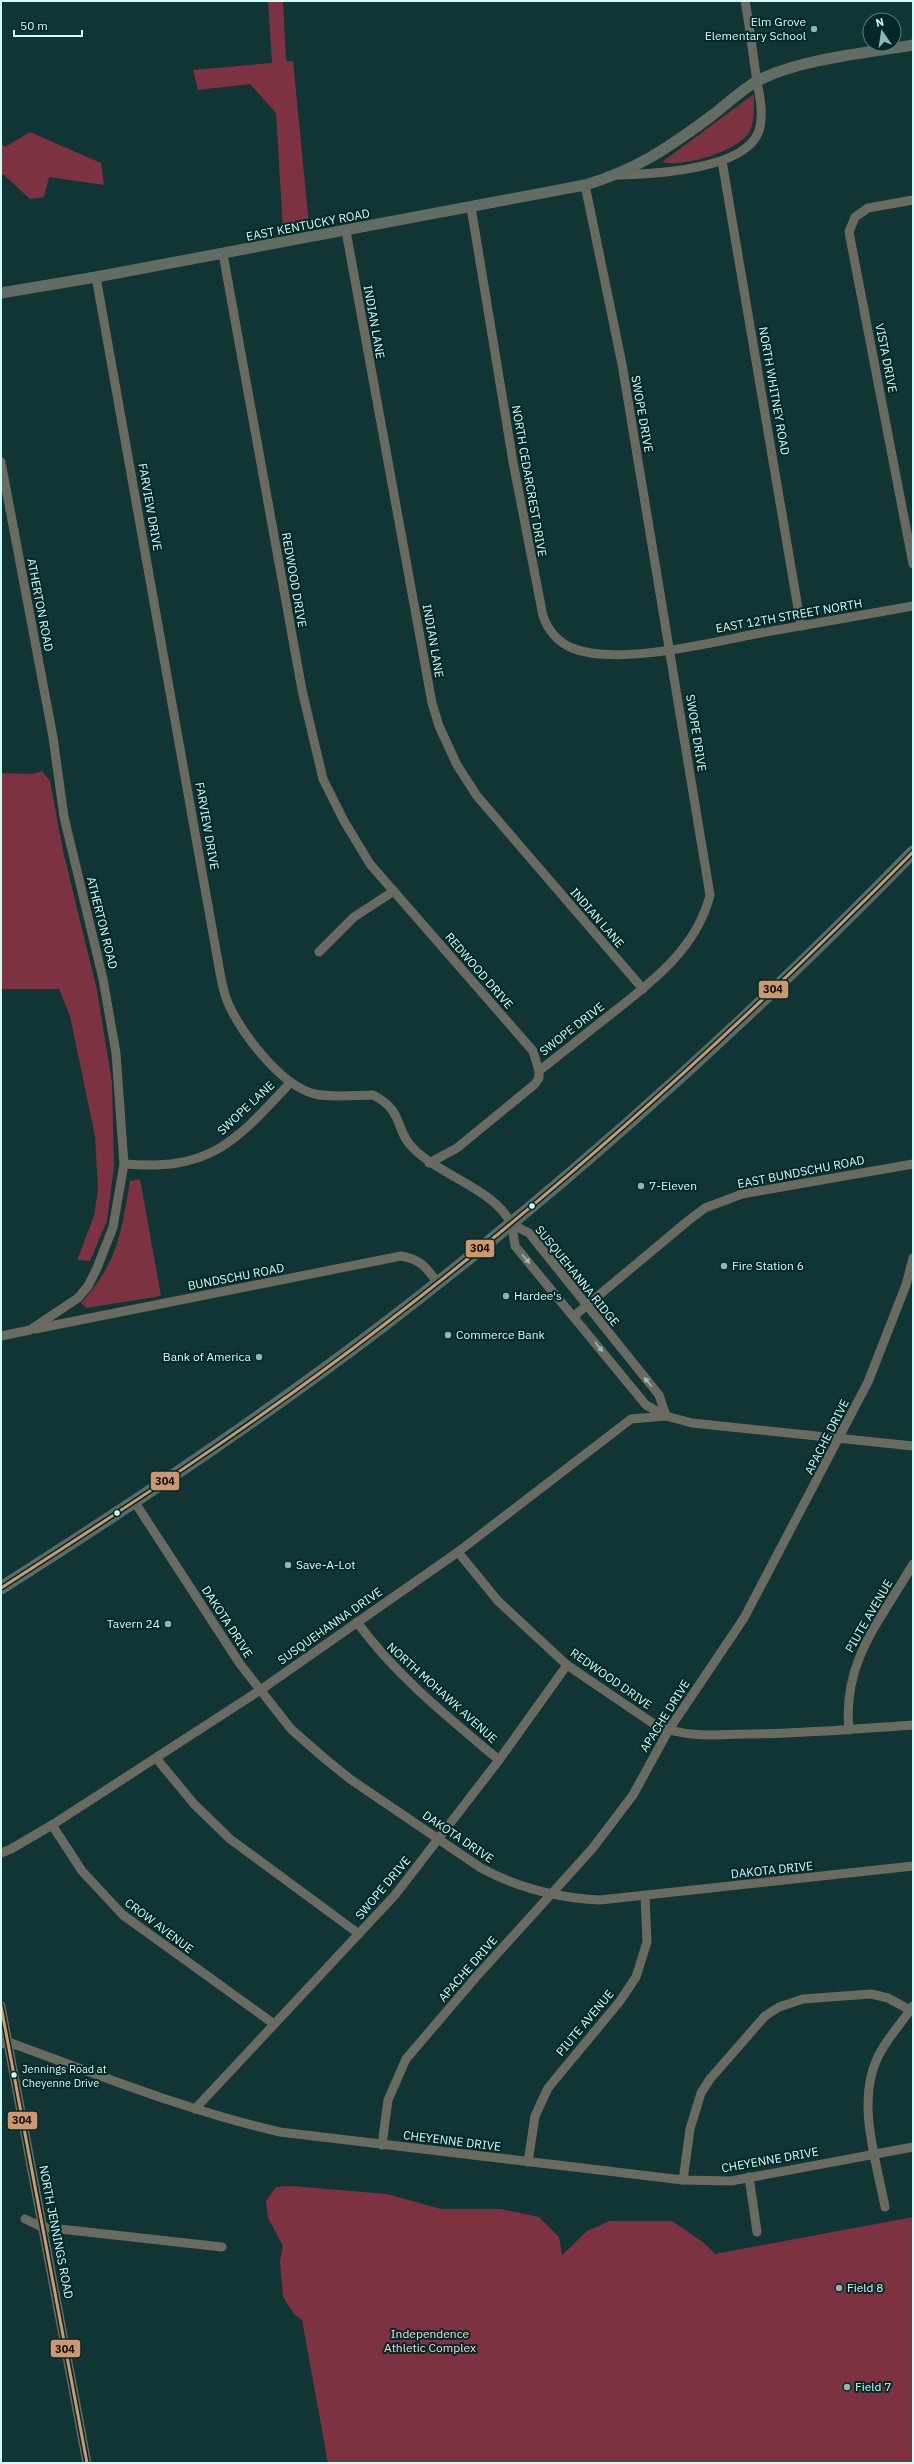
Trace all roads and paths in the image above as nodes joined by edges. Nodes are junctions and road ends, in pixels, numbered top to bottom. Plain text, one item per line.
1 (745, 1) edge
2 (913, 45) edge
3 (757, 81) junction
4 (722, 161) junction
5 (618, 175) junction
6 (585, 185) junction
7 (913, 200) edge
8 (471, 207) junction
9 (346, 231) junction
10 (223, 254) junction
11 (96, 278) junction
12 (1, 293) edge
13 (1, 462) edge
14 (913, 564) edge
15 (913, 606) edge
16 (801, 626) junction
17 (670, 650) junction
18 (913, 852) edge
19 (394, 891) junction
20 (319, 952) dead end
21 (642, 989) junction
22 (539, 1071) junction
23 (290, 1082) junction
24 (429, 1163) junction
25 (124, 1164) junction
26 (913, 1164) edge
27 (511, 1224) junction
28 (913, 1258) edge
29 (560, 1272) junction
30 (437, 1282) junction
31 (547, 1283) junction
32 (586, 1306) junction
33 (574, 1316) junction
34 (30, 1330) junction
35 (1, 1336) edge
36 (666, 1416) junction
37 (840, 1438) junction
38 (913, 1446) edge
39 (134, 1501) junction
40 (458, 1552) junction
41 (913, 1564) edge
42 (1, 1588) edge
43 (357, 1622) junction
44 (567, 1665) junction
45 (259, 1691) junction
46 (913, 1725) edge
47 (849, 1730) junction
48 (668, 1731) junction
49 (156, 1758) junction
50 (499, 1760) junction
51 (52, 1825) junction
52 (440, 1838) junction
53 (1, 1853) edge
54 (913, 1866) edge
55 (551, 1894) junction
56 (645, 1896) junction
57 (359, 1934) junction
58 (1, 2006) edge
59 (912, 2008) edge
60 (274, 2024) junction
61 (4, 2043) edge
62 (195, 2109) junction
63 (382, 2145) junction
64 (913, 2147) edge
65 (875, 2154) junction
66 (528, 2162) junction
67 (749, 2177) junction
68 (683, 2180) junction
69 (884, 2207) dead end
70 (25, 2219) dead end
71 (42, 2227) junction
72 (758, 2232) dead end
73 (222, 2247) dead end
74 (87, 2463) edge

1 - 3 street
2 - 3 main road
3 - 4 street, EAST KENTUCKY ROAD
3 - 5 main road, EAST KENTUCKY ROAD
4 - 5 street, EAST KENTUCKY ROAD
4 - 16 street, NORTH WHITNEY ROAD
5 - 6 main road, EAST KENTUCKY ROAD
6 - 8 main road, EAST KENTUCKY ROAD
6 - 17 street, SWOPE DRIVE
7 - 14 street, VISTA DRIVE
8 - 9 main road, EAST KENTUCKY ROAD
8 - 17 street, NORTH CEDARCREST DRIVE
9 - 10 main road, EAST KENTUCKY ROAD
9 - 21 street, INDIAN LANE
10 - 11 main road, EAST KENTUCKY ROAD
10 - 19 street, REDWOOD DRIVE
11 - 12 main road, EAST KENTUCKY ROAD
11 - 23 street, FARVIEW DRIVE
13 - 25 street, ATHERTON ROAD
15 - 16 street, EAST 12TH STREET NORTH
16 - 17 street, EAST 12TH STREET NORTH
17 - 21 street, SWOPE DRIVE
18 - 27 highway
19 - 20 street
19 - 22 street, REDWOOD DRIVE
21 - 22 street, SWOPE DRIVE
22 - 24 street, SWOPE DRIVE
23 - 24 street, FARVIEW DRIVE
23 - 25 street, SWOPE LANE
24 - 27 street, FARVIEW DRIVE
25 - 34 street, ATHERTON ROAD
26 - 32 street, EAST BUNDSCHU ROAD
27 - 29 street, SUSQUEHANNA RIDGE
27 - 30 highway
27 -> 31 street
28 - 37 street, APACHE DRIVE
29 - 31 street
29 - 32 street, SUSQUEHANNA RIDGE
30 - 34 street, BUNDSCHU ROAD
30 - 39 highway
31 - 33 street
32 - 33 street, EAST BUNDSCHU ROAD
36 -> 32 street, SUSQUEHANNA RIDGE
33 -> 36 street
34 - 35 street, ATHERTON ROAD
36 - 37 street
36 - 40 street, SUSQUEHANNA DRIVE
37 - 38 street
37 - 48 street, APACHE DRIVE
39 - 42 highway
39 - 45 street, DAKOTA DRIVE
40 - 43 street, SUSQUEHANNA DRIVE
40 - 44 street, REDWOOD DRIVE
41 - 47 street, PIUTE AVENUE
43 - 45 street, SUSQUEHANNA DRIVE
43 - 50 street, NORTH MOHAWK AVENUE
44 - 48 street, REDWOOD DRIVE
44 - 50 street, SWOPE DRIVE
45 - 49 street, SUSQUEHANNA DRIVE
45 - 52 street, DAKOTA DRIVE
46 - 47 street, REDWOOD DRIVE
47 - 48 street, REDWOOD DRIVE
48 - 55 street, APACHE DRIVE
49 - 51 street, SUSQUEHANNA DRIVE
49 - 57 street
50 - 52 street, SWOPE DRIVE
51 - 53 street, SUSQUEHANNA DRIVE
51 - 60 street, CROW AVENUE
52 - 55 street, DAKOTA DRIVE
52 - 57 street, SWOPE DRIVE
54 - 56 street, DAKOTA DRIVE
55 - 56 street, DAKOTA DRIVE
55 - 63 street, APACHE DRIVE
56 - 66 street, PIUTE AVENUE
57 - 60 street, SWOPE DRIVE
58 - 61 street, NORTH JENNINGS ROAD
59 - 65 street
59 - 68 street
60 - 62 street, SWOPE DRIVE
61 - 62 street, CHEYENNE DRIVE
61 - 71 street, NORTH JENNINGS ROAD
62 - 63 street, CHEYENNE DRIVE
63 - 66 street, CHEYENNE DRIVE
64 - 65 street, CHEYENNE DRIVE
65 - 67 street, CHEYENNE DRIVE
65 - 69 street
66 - 68 street, CHEYENNE DRIVE
67 - 68 street, CHEYENNE DRIVE
67 - 72 street
70 - 71 street
71 - 73 street
71 - 74 street, NORTH JENNINGS ROAD

